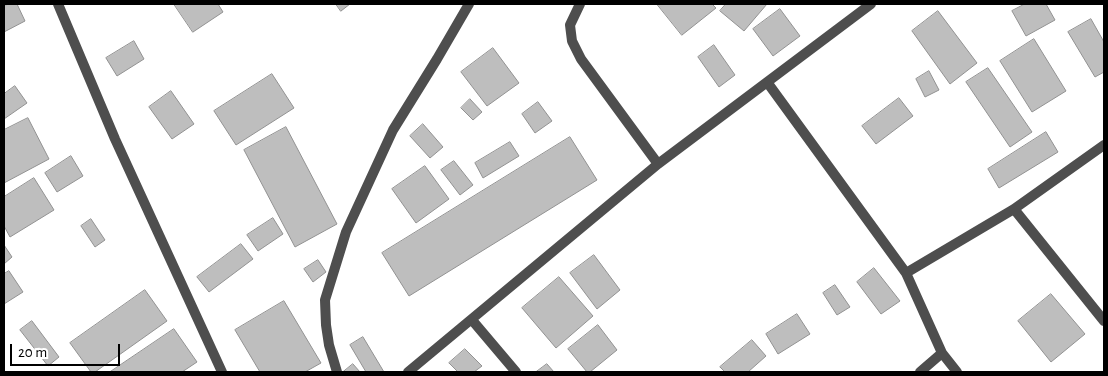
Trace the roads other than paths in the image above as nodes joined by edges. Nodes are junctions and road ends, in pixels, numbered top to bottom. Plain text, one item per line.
1 (58, 4) edge
2 (469, 4) edge
3 (580, 4) edge
4 (871, 4) edge
5 (767, 82) junction
6 (1104, 145) edge
7 (658, 164) junction
8 (1014, 209) junction
9 (906, 273) junction
10 (472, 320) junction
11 (1104, 321) edge
12 (942, 353) junction
13 (222, 372) edge
14 (337, 372) edge
15 (408, 372) edge
16 (516, 372) edge
17 (920, 372) edge
18 (957, 372) edge

1 - 13 street
2 - 14 street
3 - 7 street
4 - 5 street
5 - 7 street
5 - 9 street
6 - 8 street
7 - 10 street
8 - 9 street
8 - 11 street
9 - 12 street
10 - 15 street
10 - 16 street
12 - 17 street
12 - 18 street

